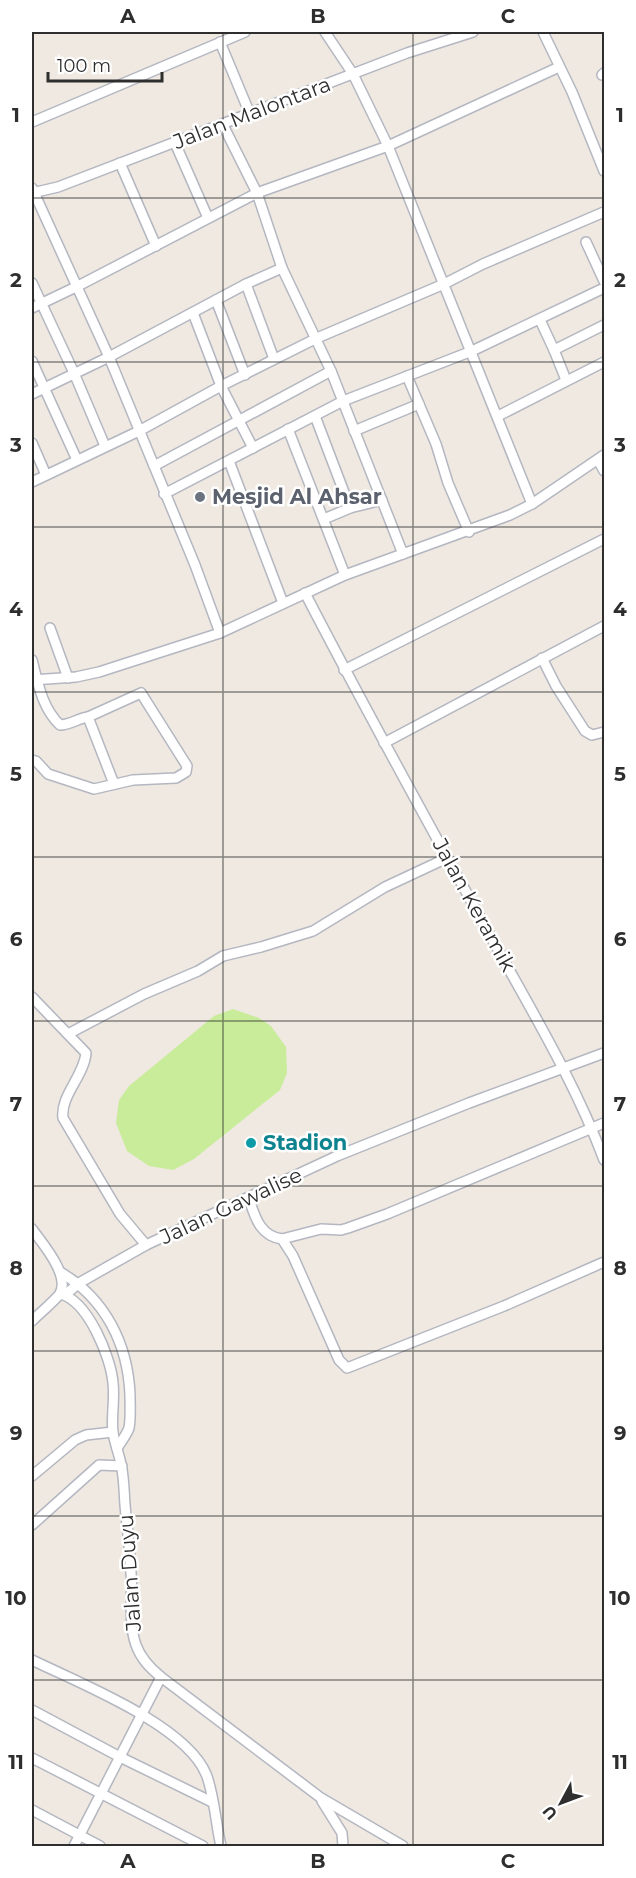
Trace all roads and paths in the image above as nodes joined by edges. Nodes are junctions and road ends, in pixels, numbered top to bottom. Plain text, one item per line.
1 (245, 32) edge
2 (325, 32) edge
3 (473, 32) edge
4 (543, 32) edge
5 (220, 42) junction
6 (559, 67) junction
7 (353, 74) junction
8 (250, 114) junction
9 (32, 122) edge
10 (223, 125) junction
11 (175, 143) junction
12 (388, 146) junction
13 (120, 163) junction
14 (604, 171) edge
15 (32, 191) edge
16 (256, 193) junction
17 (604, 212) edge
18 (208, 218) junction
19 (586, 242) dead end
20 (156, 246) junction
21 (282, 268) junction
22 (604, 281) edge
23 (32, 283) edge
24 (246, 284) junction
25 (444, 284) junction
26 (78, 286) junction
27 (604, 288) edge
28 (216, 300) junction
29 (42, 303) junction
30 (32, 308) edge
31 (193, 313) junction
32 (540, 320) junction
33 (604, 325) edge
34 (317, 338) junction
35 (554, 350) junction
36 (472, 351) junction
37 (109, 357) junction
38 (274, 359) junction
39 (32, 361) edge
40 (604, 362) edge
41 (331, 371) junction
42 (74, 373) junction
43 (245, 375) junction
44 (407, 376) junction
45 (566, 380) junction
46 (221, 386) junction
47 (44, 388) junction
48 (32, 394) edge
49 (343, 401) junction
50 (419, 404) junction
51 (315, 416) junction
52 (498, 416) junction
53 (239, 422) junction
54 (288, 429) junction
55 (139, 430) junction
56 (354, 431) junction
57 (32, 443) edge
58 (105, 446) junction
59 (253, 448) junction
60 (601, 458) edge
61 (77, 460) junction
62 (229, 461) junction
63 (154, 466) junction
64 (604, 471) edge
65 (46, 475) junction
66 (32, 482) edge
67 (164, 494) junction
68 (382, 500) junction
69 (532, 504) junction
70 (350, 508) junction
71 (324, 519) junction
72 (469, 532) junction
73 (604, 539) edge
74 (403, 554) junction
75 (345, 575) junction
76 (305, 593) junction
77 (283, 603) junction
78 (604, 626) edge
79 (50, 628) dead end
80 (220, 633) junction
81 (542, 658) junction
82 (32, 660) edge
83 (344, 670) junction
84 (68, 678) junction
85 (34, 680) edge
86 (88, 717) junction
87 (604, 732) edge
88 (384, 743) junction
89 (32, 760) edge
90 (114, 784) junction
91 (447, 858) junction
92 (32, 997) edge
93 (68, 1034) junction
94 (604, 1053) edge
95 (563, 1068) junction
96 (604, 1123) edge
97 (592, 1128) junction
98 (604, 1160) edge
99 (249, 1199) junction
100 (32, 1229) edge
101 (282, 1239) junction
102 (146, 1245) junction
103 (604, 1262) edge
104 (60, 1272) junction
105 (79, 1283) junction
106 (62, 1294) junction
107 (32, 1321) edge
108 (113, 1432) junction
109 (117, 1448) junction
110 (122, 1466) junction
111 (32, 1476) edge
112 (32, 1525) edge
113 (32, 1660) edge
114 (161, 1677) junction
115 (32, 1710) edge
116 (141, 1713) junction
117 (120, 1757) junction
118 (32, 1758) edge
119 (100, 1795) junction
120 (321, 1798) junction
121 (212, 1802) junction
122 (32, 1810) edge
123 (79, 1836) junction
124 (74, 1846) edge
125 (100, 1846) edge
126 (203, 1846) edge
127 (220, 1846) edge
128 (343, 1846) edge
129 (403, 1846) edge

1 - 5 street
2 - 7 street
3 - 7 street, Jalan Malontara
4 - 6 street
5 - 8 street
5 - 9 street
6 - 12 street
6 - 14 street
7 - 8 street, Jalan Malontara
7 - 12 street
8 - 10 street, Jalan Malontara
10 - 11 street, Jalan Malontara
10 - 16 street
11 - 13 street, Jalan Malontara
11 - 18 street
12 - 16 street
12 - 25 street
13 - 15 street, Jalan Malontara
13 - 20 street
15 - 26 street
16 - 18 street
16 - 21 street
17 - 25 street
18 - 20 street
19 - 22 street
20 - 26 street
21 - 24 street
21 - 34 street
23 - 29 street
24 - 28 street
24 - 38 street
25 - 34 street
25 - 36 street
26 - 29 street
26 - 37 street
27 - 32 street
28 - 31 street
28 - 43 street
29 - 30 street
29 - 42 street
31 - 37 street
31 - 46 street
32 - 35 street
32 - 36 street
33 - 35 street
34 - 38 street
34 - 41 street
35 - 45 street
36 - 44 street
36 - 52 street
37 - 42 street
37 - 55 street
38 - 43 street
39 - 47 street
40 - 45 street
41 - 49 street
41 - 53 street
42 - 47 street
42 - 58 street
43 - 46 street
44 - 49 street
44 - 50 street
45 - 52 street
46 - 53 street
46 - 55 street
47 - 48 street
47 - 61 street
49 - 51 street
49 - 56 street
50 - 56 street
50 - 72 street
51 - 54 street
51 - 70 street
52 - 69 street
53 - 59 street
53 - 63 street
54 - 59 street
54 - 71 street
55 - 58 street
55 - 63 street
56 - 68 street
57 - 65 street
58 - 61 street
59 - 62 street
60 - 64 street
60 - 69 street
61 - 65 street
62 - 67 street
62 - 77 street
63 - 67 street
65 - 66 street
67 - 80 street
68 - 70 street
68 - 74 street
69 - 72 street
70 - 71 street
71 - 75 street
72 - 74 street
73 - 83 street
74 - 75 street
75 - 76 street
76 - 77 street
76 - 83 street, Jalan Keramik
77 - 80 street
78 - 81 street
79 - 84 street
80 - 84 street
81 - 87 street
81 - 88 street
82 - 85 street
83 - 88 street, Jalan Keramik
84 - 85 street
85 - 86 street
86 - 90 street
86 - 90 street
88 - 91 street, Jalan Keramik
89 - 90 street
91 - 93 street
91 - 95 street, Jalan Keramik
92 - 93 street
93 - 102 street
94 - 95 street, Jalan Gawalise
95 - 97 street, Jalan Keramik
95 - 99 street, Jalan Gawalise
96 - 97 street
97 - 98 street, Jalan Keramik
97 - 101 street
99 - 101 street
99 - 102 street, Jalan Gawalise
100 - 104 street
101 - 103 street
102 - 105 street, Jalan Gawalise
104 - 105 street
104 - 106 street
105 - 106 street, Jalan Gawalise
105 - 109 street
106 - 107 street, Jalan Gawalise
106 - 108 street, Jalan Duyu
108 - 109 street, Jalan Duyu
108 - 111 street
109 - 110 street, Jalan Duyu
110 - 112 street
110 - 114 street, Jalan Duyu
113 - 116 street
114 - 116 street
114 - 120 street, Jalan Duyu
115 - 117 street
116 - 117 street
116 - 121 street
117 - 119 street
117 - 121 street
118 - 119 street
119 - 123 street
119 - 126 street
120 - 128 street
120 - 129 street, Jalan Duyu
121 - 127 street
122 - 123 street
123 - 124 street
123 - 125 street

